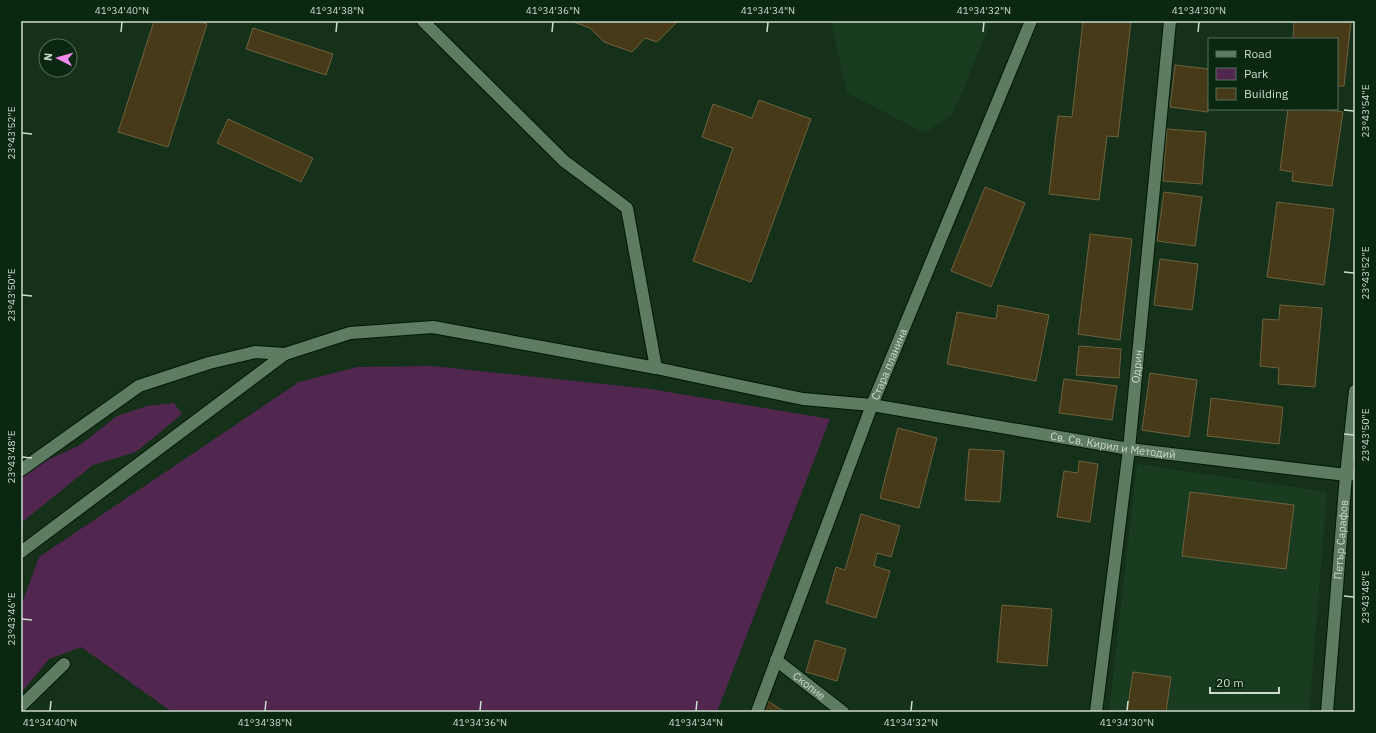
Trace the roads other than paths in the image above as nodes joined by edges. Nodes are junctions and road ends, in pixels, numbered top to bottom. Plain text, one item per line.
1 (422, 21) edge
2 (1031, 21) edge
3 (1170, 21) edge
4 (286, 354) junction
5 (656, 368) junction
6 (1355, 391) edge
7 (872, 405) junction
8 (1129, 449) junction
9 (21, 470) edge
10 (1351, 474) edge
11 (21, 552) edge
12 (776, 660) junction
13 (64, 664) dead end
14 (21, 706) edge
15 (757, 712) edge
16 (843, 712) edge
17 (1096, 712) edge
18 (1326, 712) edge

1 - 5 street
2 - 7 street, Стара планина
3 - 8 street, Одрин
4 - 5 street, Св. Св. Кирил и Методий
4 - 9 street
4 - 11 street
5 - 7 street, Св. Св. Кирил и Методий
6 - 10 street, Петър Сарафов
7 - 8 street, Св. Св. Кирил и Методий
7 - 12 street, Стара планина
8 - 10 street, Св. Св. Кирил и Методий
8 - 17 street, Одрин
10 - 18 street, Петър Сарафов
12 - 15 street, Стара планина
12 - 16 street, Скопие
13 - 14 street

